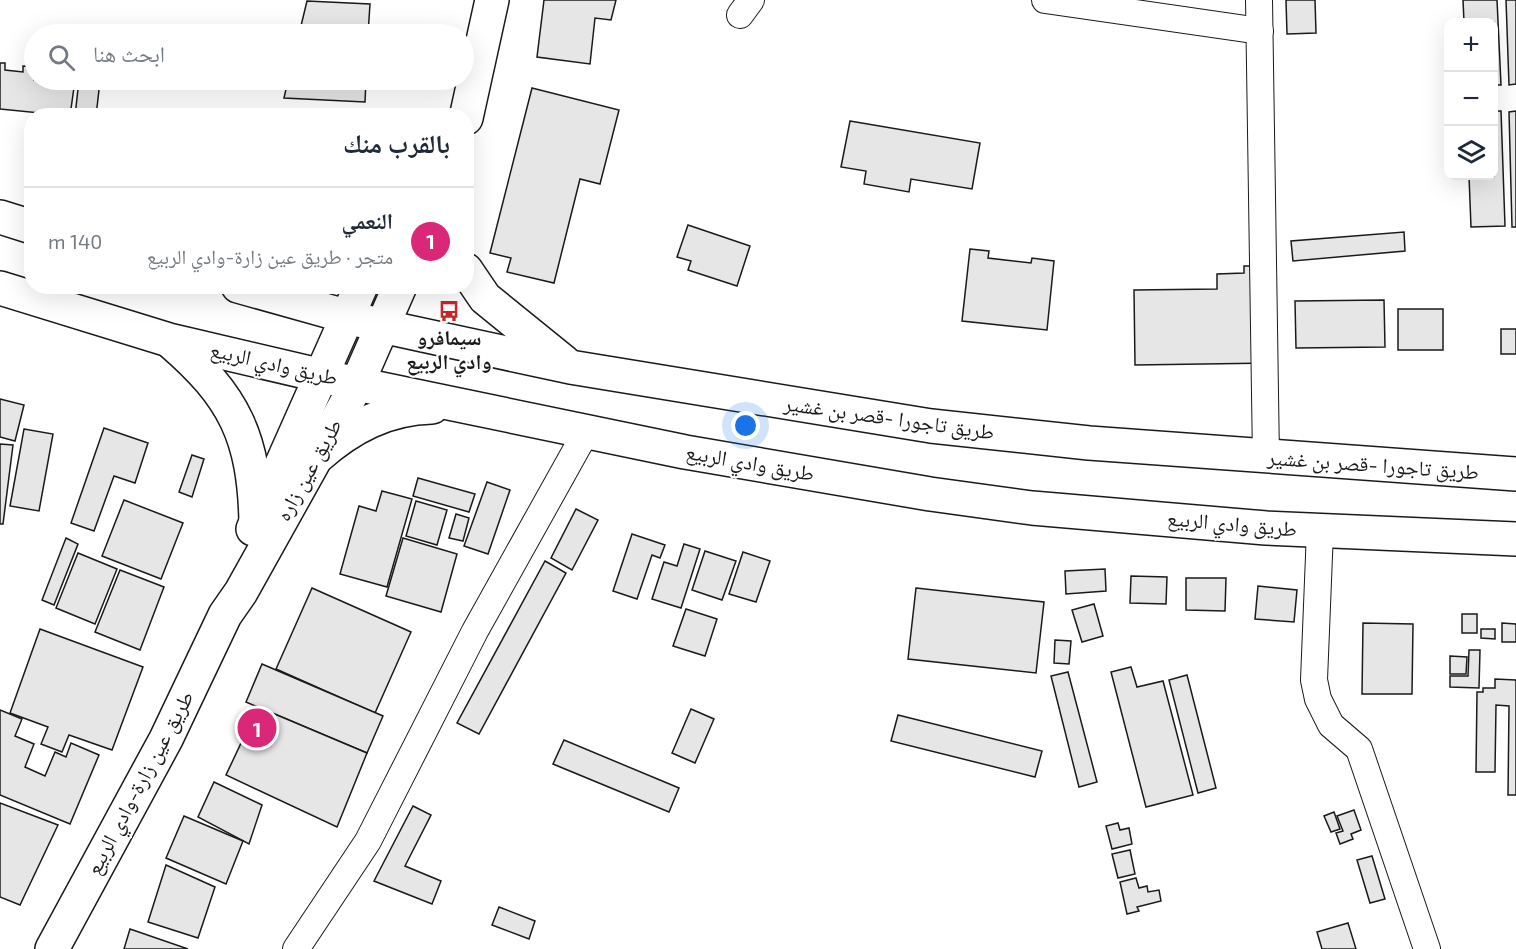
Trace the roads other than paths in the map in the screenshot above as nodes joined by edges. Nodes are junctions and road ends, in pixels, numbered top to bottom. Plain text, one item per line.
1 (492, 0) edge
2 (1045, 0) edge
3 (1259, 0) edge
4 (1260, 31) junction
5 (474, 89) edge
6 (471, 104) edge
7 (458, 108) edge
8 (0, 218) edge
9 (24, 225) edge
10 (474, 282) edge
11 (0, 288) edge
12 (266, 294) edge
13 (357, 294) edge
14 (396, 294) edge
15 (346, 316) junction
16 (381, 326) junction
17 (169, 340) junction
18 (570, 367) junction
19 (321, 375) junction
20 (357, 384) junction
21 (465, 406) junction
22 (586, 432) junction
23 (318, 456) junction
24 (1266, 458) junction
25 (1516, 474) edge
26 (256, 522) junction
27 (1320, 531) junction
28 (1516, 539) edge
29 (225, 615) junction
30 (52, 949) edge
31 (296, 949) edge
32 (1427, 949) edge

1 - 5 main road
2 - 4 street
3 - 4 street
4 - 24 street
6 - 7 main road
8 - 9 main road
10 - 18 main road
11 - 17 main road, طريق وادي الربيع
12 - 15 main road, طريق تاجورا -قصر بن غشير
13 - 15 main road
14 - 16 main road, طريق عين زاره
15 - 16 main road, طريق تاجورا -قصر بن غشير
15 - 19 main road
16 - 18 main road, طريق تاجورا -قصر بن غشير
16 - 20 main road, طريق عين زاره
17 - 19 main road, طريق وادي الربيع
17 - 26 main road
18 - 24 main road, طريق تاجورا -قصر بن غشير
19 - 20 main road, طريق وادي الربيع
19 - 26 main road
20 - 21 main road, طريق وادي الربيع
20 - 23 main road, طريق عين زاره
21 - 22 main road, طريق وادي الربيع
21 - 23 main road
22 - 27 main road, طريق وادي الربيع
22 - 31 street
23 - 29 main road, طريق عين زاره
24 - 25 main road, طريق تاجورا -قصر بن غشير
26 - 29 main road
27 - 28 main road, طريق وادي الربيع
27 - 32 street
29 - 30 main road, طريق عين زارة-وادي الربيع

